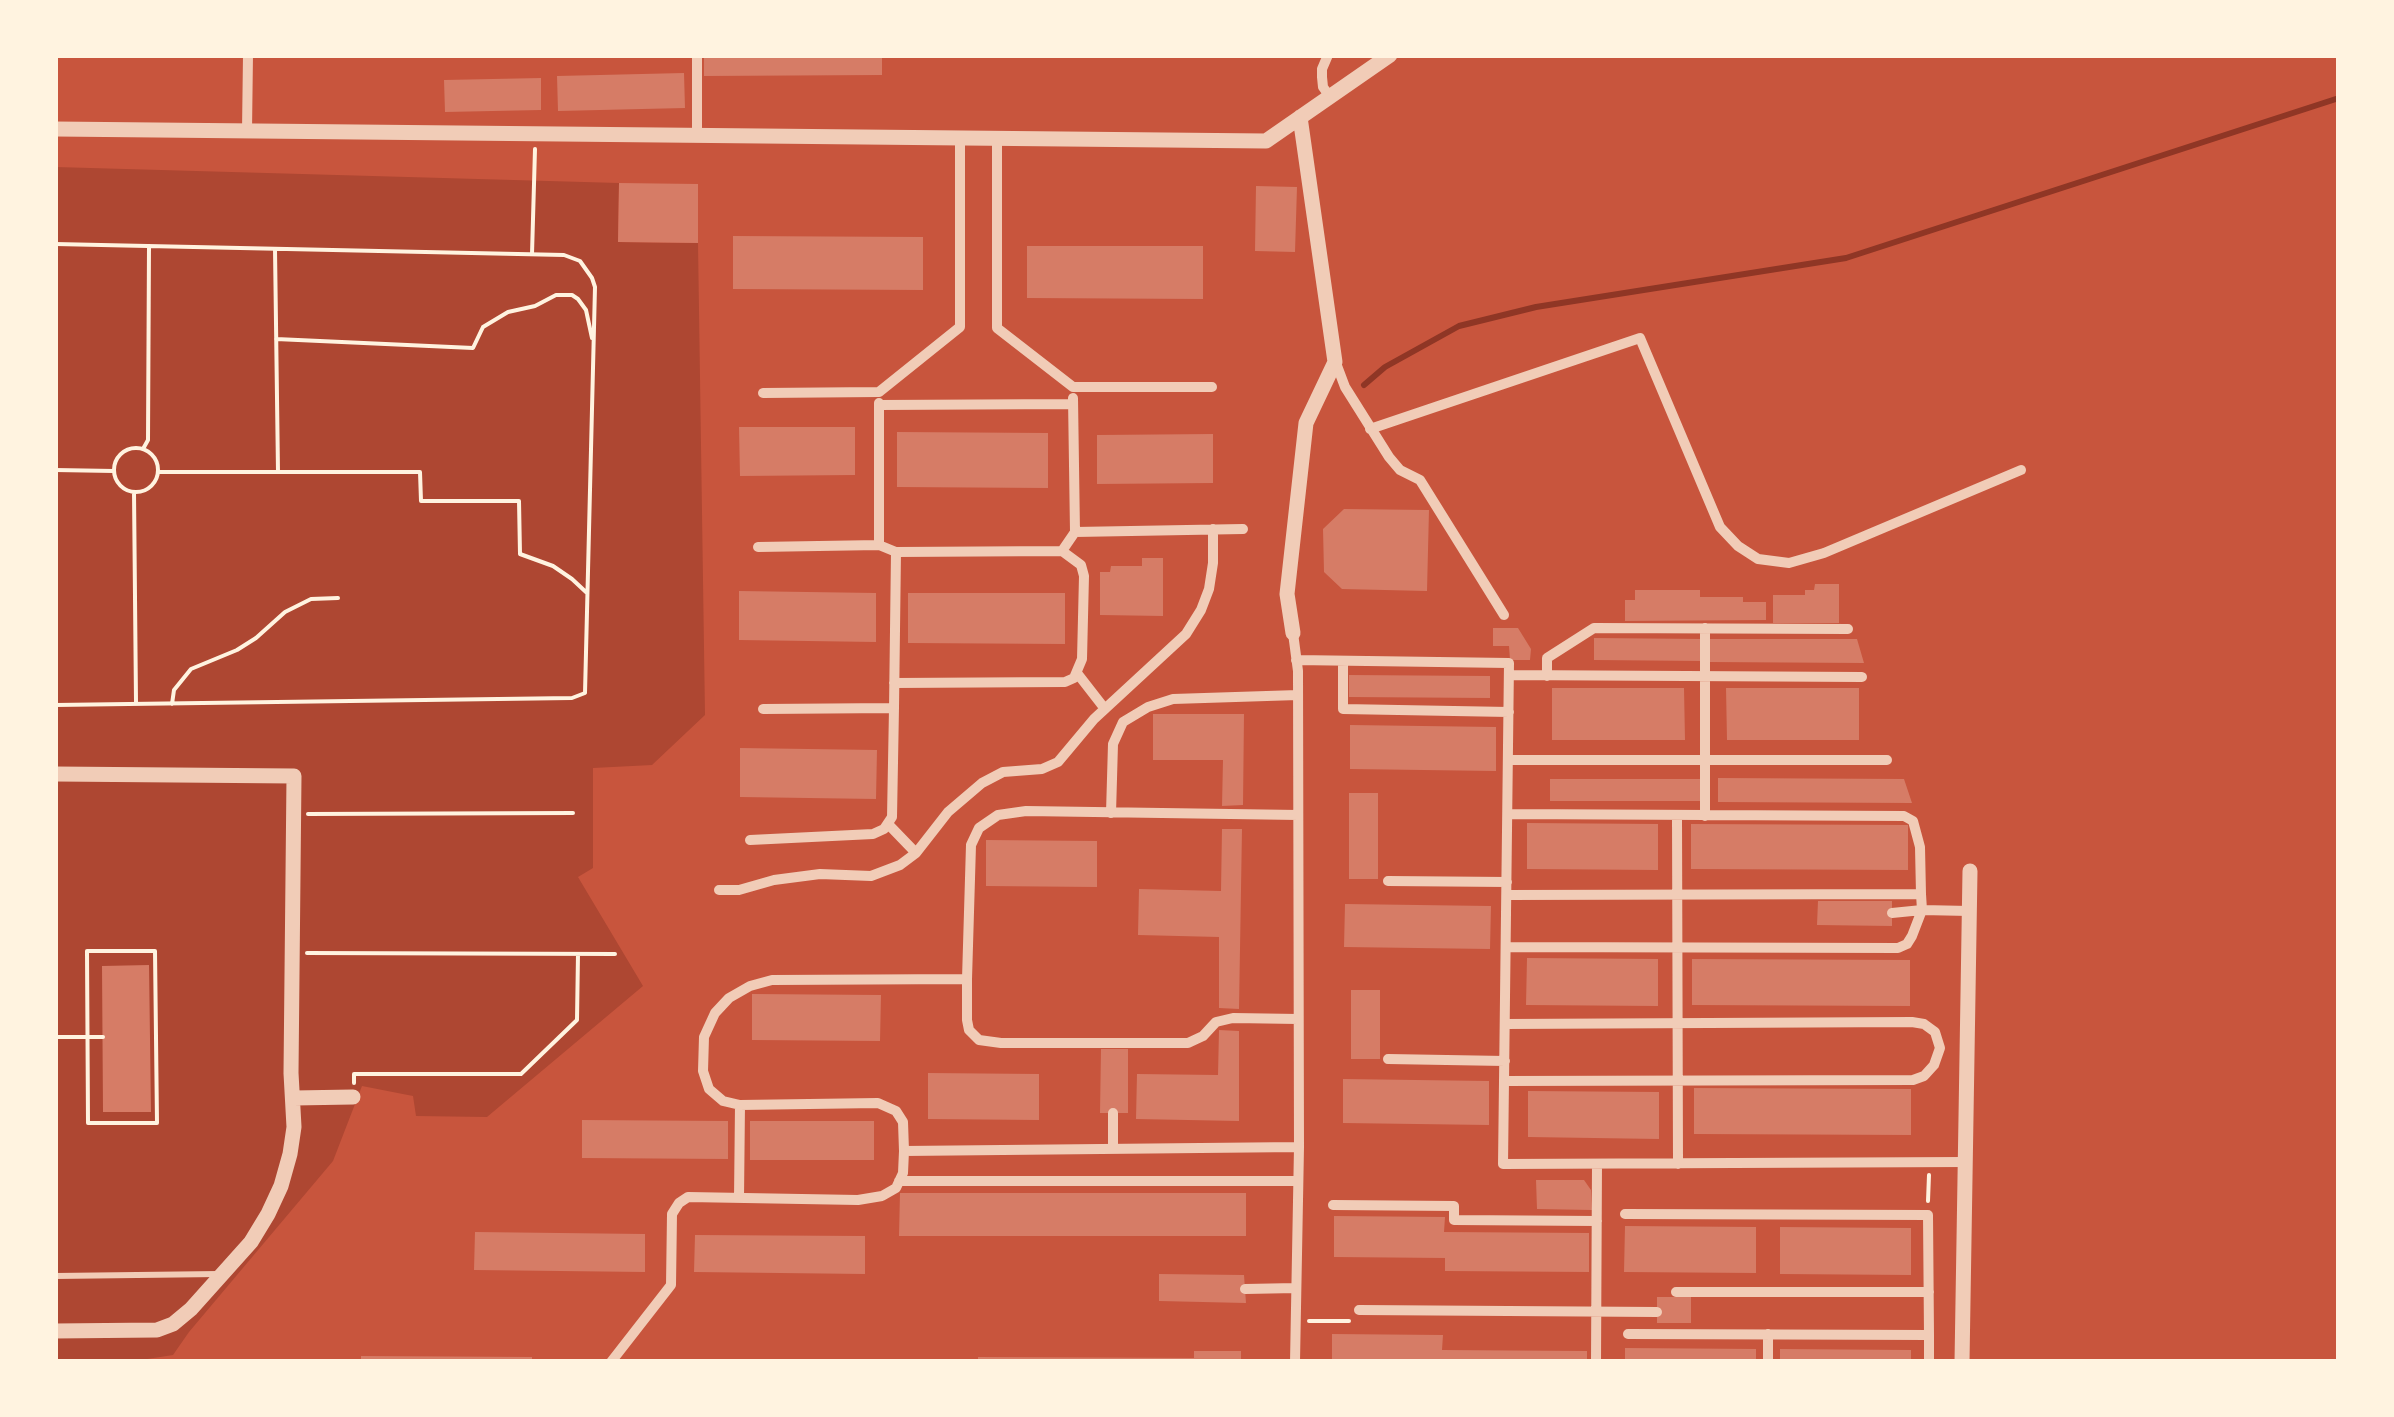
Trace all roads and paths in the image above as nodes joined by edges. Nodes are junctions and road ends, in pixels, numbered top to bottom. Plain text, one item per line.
1 (248, 55) edge
2 (697, 55) edge
3 (1328, 55) edge
4 (1390, 55) edge
5 (1330, 98) junction
6 (1300, 117) junction
7 (55, 129) edge
8 (247, 132) junction
9 (535, 134) junction
10 (697, 136) junction
11 (960, 139) junction
12 (997, 139) junction
13 (55, 244) edge
14 (149, 246) junction
15 (275, 249) junction
16 (532, 254) junction
17 (276, 339) junction
18 (594, 342) junction
19 (1335, 362) junction
20 (1073, 387) junction
21 (1212, 387) dead end
22 (763, 392) dead end
23 (879, 392) junction
24 (1073, 404) junction
25 (879, 406) junction
26 (1370, 429) junction
27 (144, 449) junction
28 (55, 470) edge
29 (2022, 470) dead end
30 (114, 471) junction
31 (159, 472) junction
32 (278, 472) junction
33 (134, 492) junction
34 (1244, 529) dead end
35 (1213, 530) junction
36 (1074, 532) junction
37 (880, 544) junction
38 (758, 546) dead end
39 (1062, 551) junction
40 (896, 552) junction
41 (588, 595) junction
42 (338, 598) dead end
43 (1504, 614) dead end
44 (1706, 628) junction
45 (1848, 629) dead end
46 (1292, 633) joint
47 (1296, 660) junction
48 (1343, 661) junction
49 (1077, 673) junction
50 (1509, 675) junction
51 (1548, 676) junction
52 (1705, 676) junction
53 (1862, 677) dead end
54 (894, 683) junction
55 (1298, 695) junction
56 (136, 704) junction
57 (172, 704) junction
58 (55, 706) edge
59 (894, 708) junction
60 (1105, 708) junction
61 (763, 709) dead end
62 (1509, 712) junction
63 (1508, 760) junction
64 (1705, 760) junction
65 (1887, 760) dead end
66 (55, 774) edge
67 (573, 813) dead end
68 (1111, 813) junction
69 (294, 814) junction
70 (1508, 814) junction
71 (1298, 815) junction
72 (1677, 816) junction
73 (1706, 816) junction
74 (888, 824) junction
75 (750, 840) dead end
76 (916, 852) junction
77 (1970, 871) dead end
78 (1388, 881) dead end
79 (1507, 882) junction
80 (719, 890) dead end
81 (1677, 894) junction
82 (1921, 894) junction
83 (1506, 895) junction
84 (1922, 910) junction
85 (1969, 911) junction
86 (1892, 913) dead end
87 (1506, 946) junction
88 (1677, 947) junction
89 (292, 953) junction
90 (578, 954) junction
91 (616, 954) dead end
92 (968, 978) junction
93 (1298, 1019) junction
94 (1505, 1024) junction
95 (1678, 1024) junction
96 (55, 1037) edge
97 (86, 1037) junction
98 (102, 1037) dead end
99 (1940, 1048) junction
100 (1967, 1048) junction
101 (1388, 1059) dead end
102 (1504, 1061) junction
103 (1504, 1082) junction
104 (1678, 1082) junction
105 (353, 1097) joint
106 (294, 1098) junction
107 (740, 1105) junction
108 (1113, 1114) dead end
109 (1298, 1147) junction
110 (1114, 1149) junction
111 (904, 1151) junction
112 (1929, 1162) junction
113 (1965, 1162) junction
114 (1598, 1164) junction
115 (1678, 1164) junction
116 (1298, 1181) junction
117 (899, 1182) junction
118 (739, 1198) junction
119 (1333, 1206) dead end
120 (1625, 1214) dead end
121 (1928, 1215) junction
122 (1597, 1221) junction
123 (222, 1274) junction
124 (55, 1276) edge
125 (1245, 1288) dead end
126 (1296, 1288) junction
127 (1676, 1292) dead end
128 (1929, 1292) junction
129 (1359, 1310) joint
130 (1596, 1312) junction
131 (1657, 1312) dead end
132 (1296, 1321) junction
133 (55, 1331) edge
134 (1628, 1334) dead end
135 (1768, 1334) junction
136 (1929, 1335) junction
137 (611, 1362) edge
138 (1295, 1362) edge
139 (1596, 1362) edge
140 (1768, 1362) edge
141 (1928, 1362) edge
142 (1962, 1362) edge

1 - 8 street
2 - 10 street
3 - 5 street
4 - 5 street
5 - 6 street
6 - 12 street
6 - 19 street
7 - 8 street
8 - 9 street
9 - 10 street
9 - 16 path
10 - 11 street
11 - 12 street
11 - 23 street
12 - 20 street
13 - 14 path
14 - 15 path
14 - 27 path
15 - 16 path
15 - 17 path
16 - 18 path
17 - 18 path
17 - 32 path
18 - 41 path
19 - 26 street
19 - 46 street
20 - 21 street
20 - 24 street
22 - 23 street
23 - 25 street
24 - 25 street
24 - 36 street
25 - 37 street
26 - 29 street
26 - 43 street
27 - 30 path
27 - 31 path
28 - 30 path
30 - 33 path
31 - 32 path
31 - 33 path
32 - 41 path
33 - 56 path
34 - 35 street
35 - 36 street
35 - 60 street
36 - 39 street
37 - 38 street
37 - 40 street
39 - 40 street
39 - 49 street
40 - 54 street
41 - 57 path
42 - 57 path
44 - 45 street
44 - 51 street
44 - 52 street
46 - 47 street
47 - 48 street
47 - 55 street
48 - 50 street
48 - 62 street
49 - 54 street
49 - 60 street
50 - 51 street
50 - 62 street
51 - 52 street
52 - 53 street
52 - 64 street
54 - 59 street
55 - 68 street
55 - 71 street
56 - 57 path
56 - 58 path
59 - 61 street
59 - 74 street
60 - 76 street
62 - 63 street
63 - 64 street
63 - 70 street
64 - 65 street
64 - 73 street
66 - 69 street
67 - 69 path
68 - 71 street
68 - 92 street
69 - 89 street
70 - 72 street
70 - 79 street
71 - 93 street
72 - 73 street
72 - 81 street
73 - 82 street
74 - 75 street
74 - 76 street
76 - 80 street
77 - 85 street
78 - 79 street
79 - 83 street
81 - 82 street
81 - 83 street
81 - 88 street
82 - 84 street
83 - 87 street
84 - 85 street
84 - 86 street
84 - 88 street
85 - 100 street
87 - 88 street
87 - 94 street
88 - 95 street
89 - 90 path
89 - 106 street
90 - 91 path
90 - 105 path
92 - 93 street
92 - 107 street
93 - 109 street
94 - 95 street
94 - 102 street
95 - 99 street
95 - 104 street
96 - 97 path
97 - 97 path
97 - 98 path
99 - 100 street
99 - 104 street
100 - 113 street
101 - 102 street
102 - 103 street
103 - 104 street
103 - 114 street
104 - 115 street
105 - 106 street
106 - 123 street
107 - 111 street
107 - 118 street
108 - 110 street
109 - 110 street
109 - 116 street
110 - 111 street
111 - 117 street
112 - 113 street
112 - 115 street
112 - 121 path
113 - 142 street
114 - 115 street
114 - 122 street
116 - 117 street
116 - 126 street
117 - 118 street
118 - 137 street
119 - 122 street
120 - 121 street
121 - 128 street
122 - 130 street
123 - 124 lane
123 - 133 street
125 - 126 street
126 - 132 street
127 - 128 street
128 - 136 street
129 - 130 street
129 - 132 path
130 - 131 street
130 - 139 street
132 - 138 street
134 - 135 street
135 - 136 street
135 - 140 street
136 - 141 street

